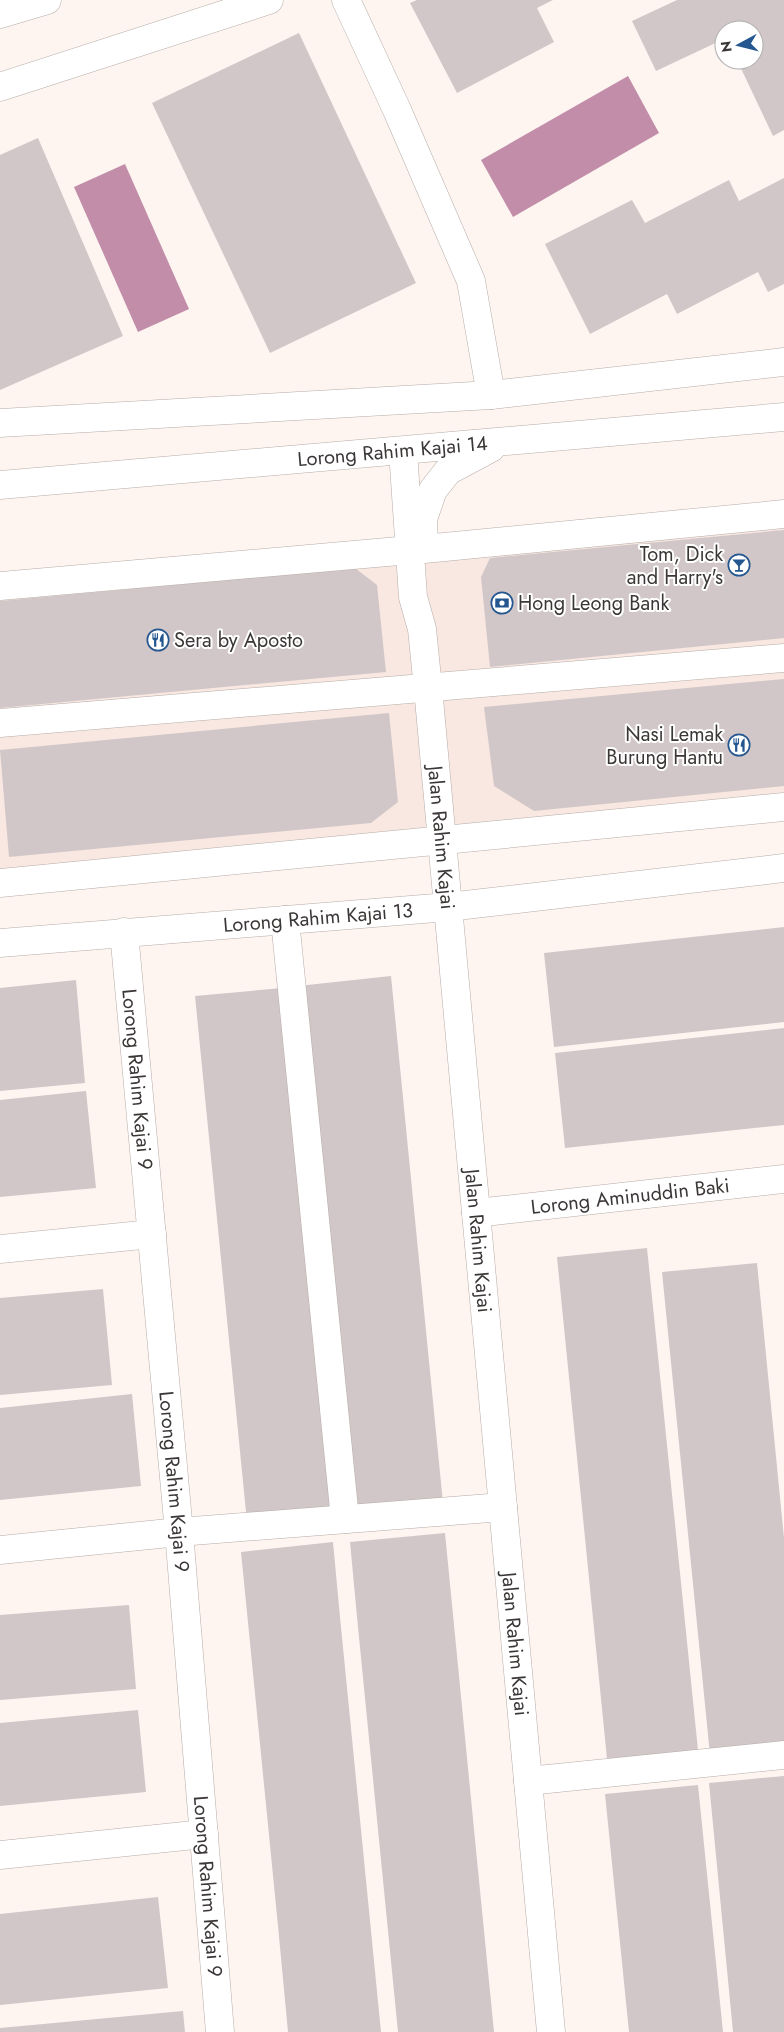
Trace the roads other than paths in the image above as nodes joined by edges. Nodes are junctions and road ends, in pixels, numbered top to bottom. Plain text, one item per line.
1 (47, 0) edge
2 (269, 0) edge
3 (346, 0) edge
4 (0, 14) edge
5 (0, 87) edge
6 (784, 362) edge
7 (491, 395) junction
8 (784, 417) edge
9 (0, 423) edge
10 (501, 443) junction
11 (403, 451) junction
12 (0, 485) edge
13 (784, 514) edge
14 (417, 549) junction
15 (0, 586) edge
16 (784, 658) edge
17 (428, 688) junction
18 (0, 724) edge
19 (784, 807) edge
20 (442, 840) junction
21 (784, 868) edge
22 (0, 883) edge
23 (448, 907) junction
24 (285, 920) junction
25 (124, 932) junction
26 (0, 943) edge
27 (784, 1179) edge
28 (476, 1213) junction
29 (152, 1234) junction
30 (0, 1249) edge
31 (503, 1507) junction
32 (345, 1519) junction
33 (179, 1532) junction
34 (0, 1550) edge
35 (784, 1755) edge
36 (528, 1781) junction
37 (204, 1834) junction
38 (0, 1855) edge
39 (220, 2032) edge
40 (551, 2032) edge

1 - 4 street
2 - 5 street
3 - 7 street
6 - 7 street
7 - 9 street
8 - 10 street, Lorong Rahim Kajai 14
10 - 11 street, Lorong Rahim Kajai 14
10 - 14 street
11 - 12 street, Lorong Rahim Kajai 14
11 - 14 street
13 - 14 street
14 - 15 street
14 - 17 street, Jalan Rahim Kajai
16 - 17 street
17 - 18 street
17 - 20 street, Jalan Rahim Kajai
19 - 20 street
20 - 22 street
20 - 23 street, Jalan Rahim Kajai
21 - 23 street, Lorong Rahim Kajai 13
23 - 24 street, Lorong Rahim Kajai 13
23 - 28 street, Jalan Rahim Kajai
24 - 25 street, Lorong Rahim Kajai 13
24 - 32 street
25 - 26 street, Lorong Rahim Kajai 13
25 - 29 street, Lorong Rahim Kajai 9
27 - 28 street, Lorong Aminuddin Baki
28 - 31 street, Jalan Rahim Kajai
29 - 30 street
29 - 33 street, Lorong Rahim Kajai 9
31 - 32 street
31 - 36 street, Jalan Rahim Kajai
32 - 33 street
33 - 34 street
33 - 37 street, Lorong Rahim Kajai 9
35 - 36 street
36 - 40 street, Jalan Rahim Kajai
37 - 38 street
37 - 39 street, Lorong Rahim Kajai 9

